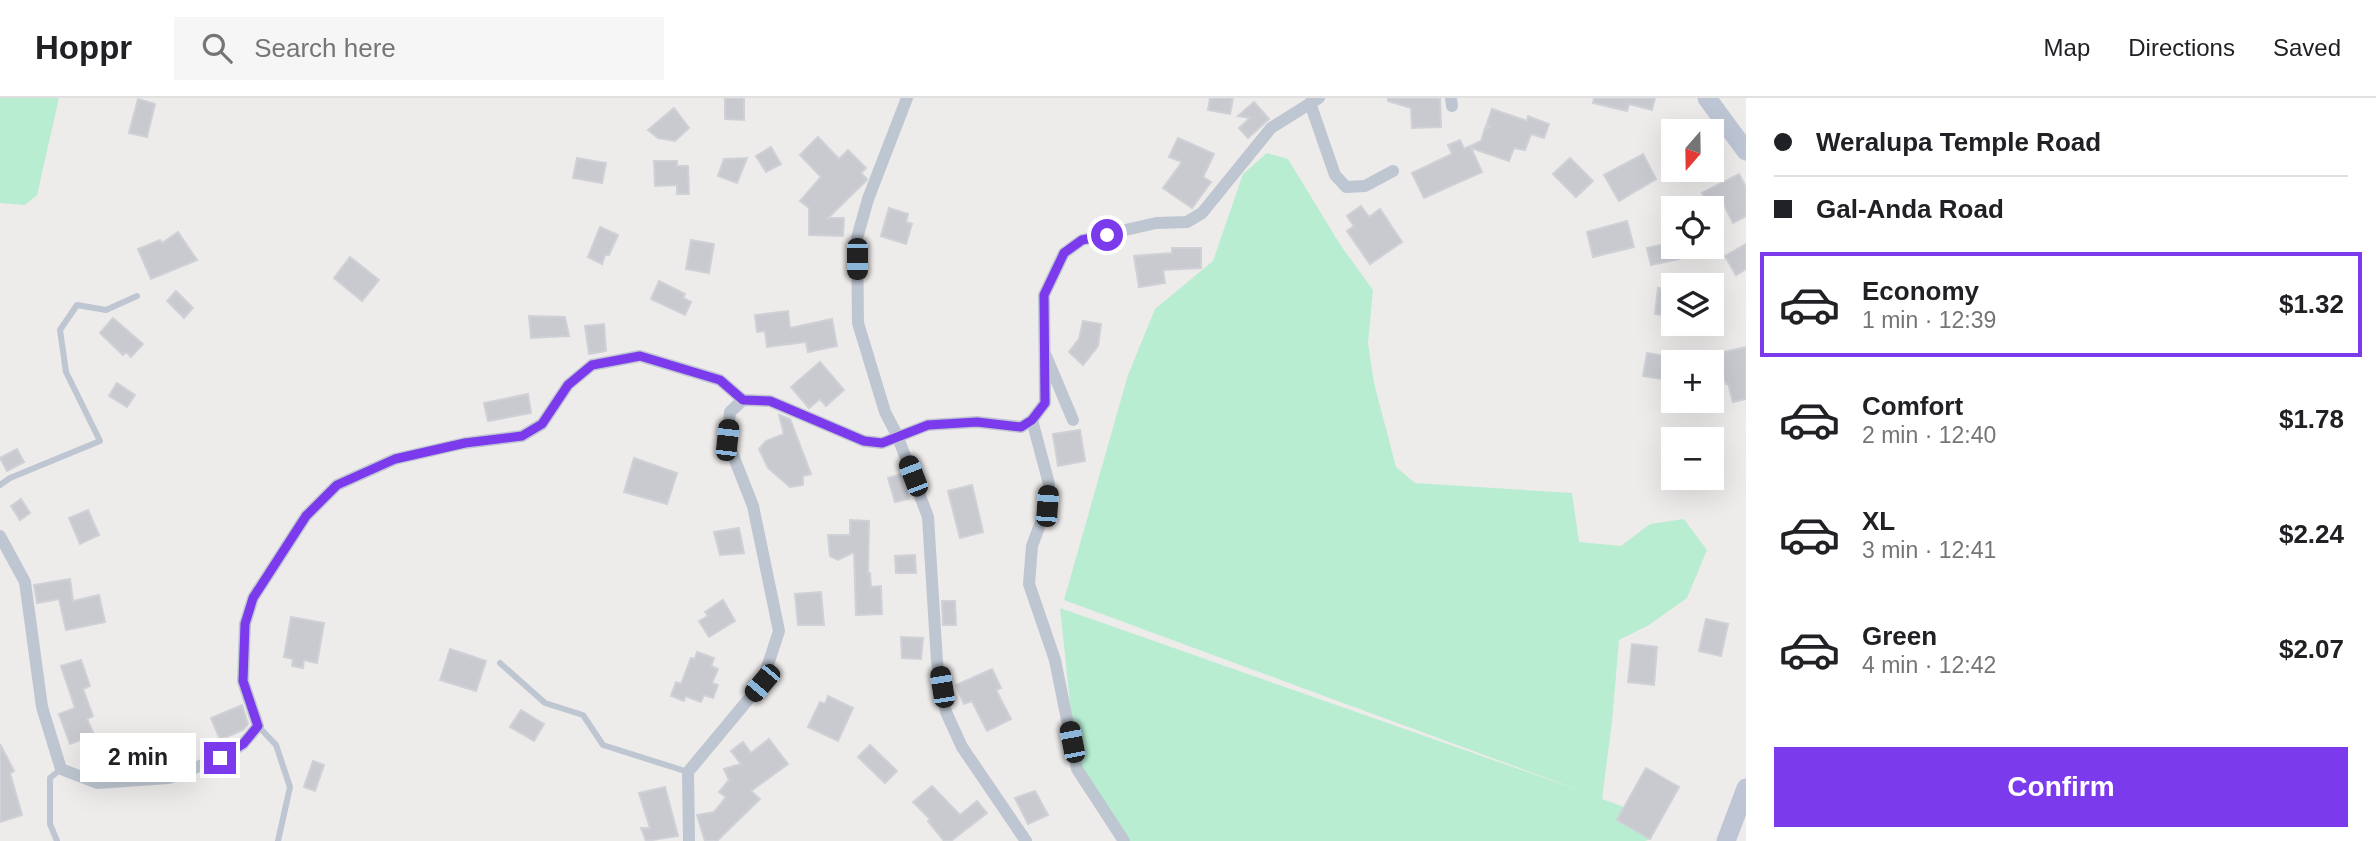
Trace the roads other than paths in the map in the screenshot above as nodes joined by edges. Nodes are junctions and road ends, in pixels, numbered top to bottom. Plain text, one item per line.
1 (907, 98) edge
2 (1706, 98) edge
3 (1315, 100) edge
4 (1746, 151) edge
5 (1393, 171) dead end
6 (137, 296) dead end
7 (1044, 350) junction
8 (743, 400) junction
9 (1032, 420) junction
10 (1073, 420) dead end
11 (897, 435) junction
12 (0, 485) edge
13 (0, 536) edge
14 (500, 663) dead end
15 (258, 726) junction
16 (61, 769) junction
17 (688, 772) junction
18 (1746, 788) edge
19 (57, 841) edge
20 (278, 841) edge
21 (689, 841) edge
22 (1026, 841) edge
23 (1124, 841) edge
24 (1726, 841) edge

1 - 11 street
2 - 4 street
3 - 5 street
3 - 7 street
6 - 12 lane
7 - 9 street
7 - 10 street
8 - 11 street
8 - 15 street
8 - 17 street
9 - 11 street
9 - 23 street
11 - 22 street
13 - 16 street
14 - 17 lane
15 - 16 street
15 - 20 lane
16 - 19 lane
17 - 21 street
18 - 24 street

